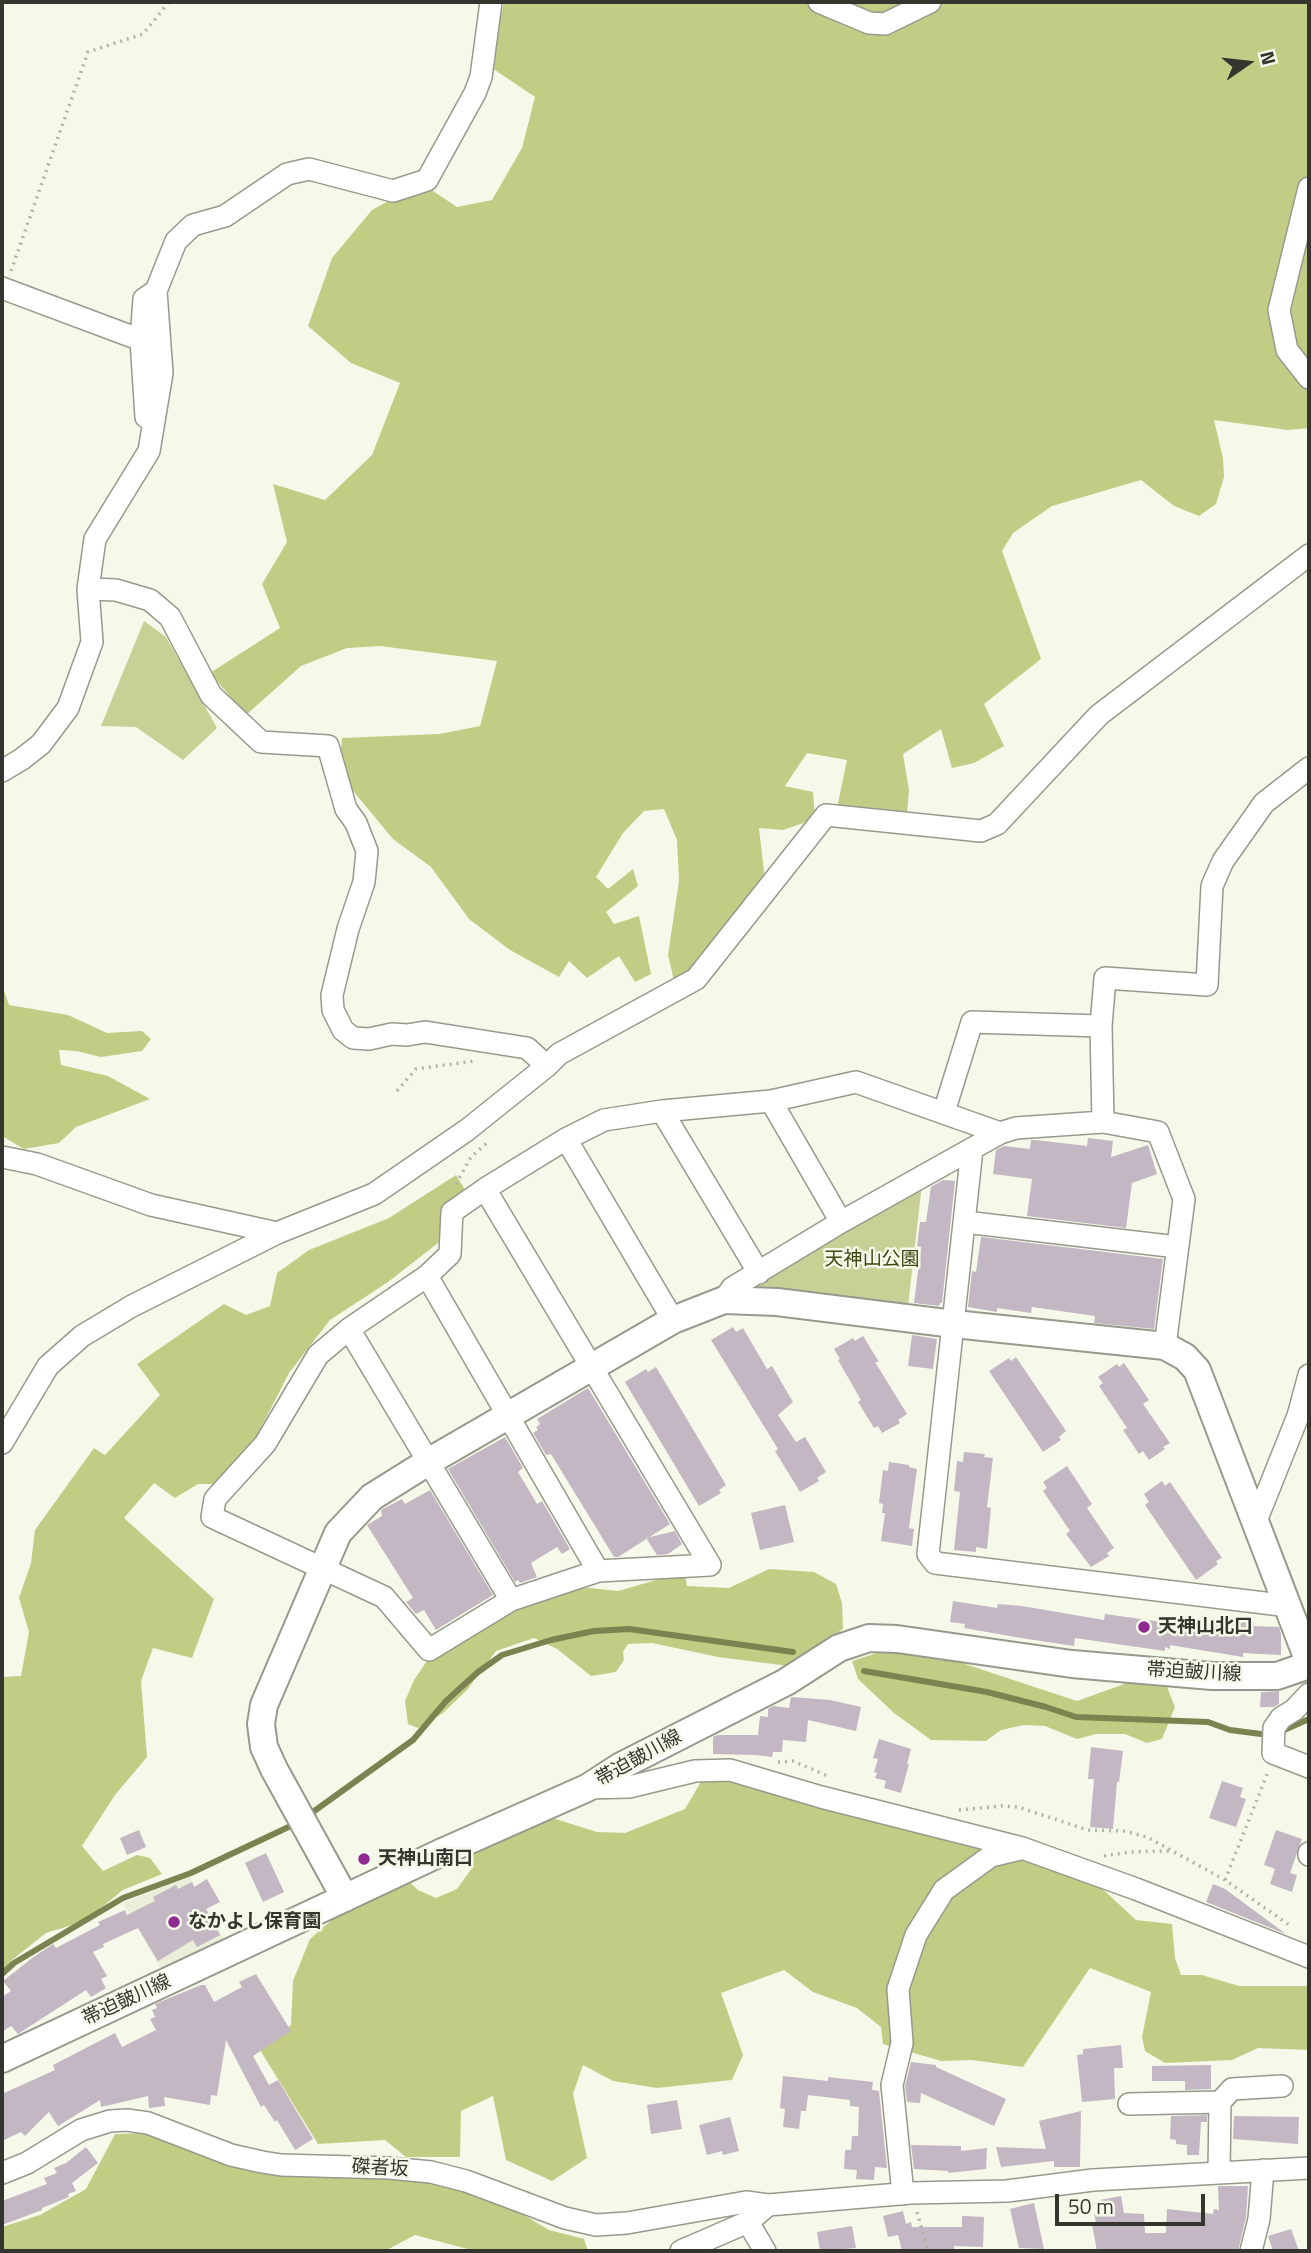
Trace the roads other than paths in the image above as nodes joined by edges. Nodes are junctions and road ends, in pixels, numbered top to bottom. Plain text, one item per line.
1 (491, 2) edge
2 (819, 2) edge
3 (930, 2) edge
4 (1309, 188) edge
5 (3, 289) edge
6 (156, 291) junction
7 (141, 340) junction
8 (1309, 378) edge
9 (149, 451) junction
10 (1309, 555) edge
11 (89, 589) junction
12 (1309, 768) edge
13 (2, 771) edge
14 (1101, 1026) junction
15 (547, 1066) junction
16 (771, 1101) junction
17 (662, 1111) junction
18 (944, 1112) junction
19 (1103, 1122) junction
20 (1000, 1133) junction
21 (566, 1139) junction
22 (972, 1149) junction
23 (2, 1157) edge
24 (485, 1189) junction
25 (965, 1222) junction
26 (841, 1223) junction
27 (277, 1233) junction
28 (1177, 1247) junction
29 (759, 1273) junction
30 (428, 1276) junction
31 (724, 1300) junction
32 (673, 1320) junction
33 (954, 1324) junction
34 (349, 1329) junction
35 (1165, 1346) junction
36 (592, 1366) junction
37 (1309, 1375) edge
38 (508, 1415) junction
39 (2, 1443) edge
40 (428, 1462) junction
41 (1256, 1521) junction
42 (322, 1569) junction
43 (598, 1571) junction
44 (511, 1600) junction
45 (1289, 1606) junction
46 (1309, 1664) edge
47 (1309, 1694) edge
48 (1309, 1767) edge
49 (587, 1788) junction
50 (1022, 1848) junction
51 (345, 1898) junction
52 (1309, 1957) edge
53 (2, 2059) edge
54 (1282, 2085) dead end
55 (1220, 2102) junction
56 (1129, 2104) dead end
57 (1309, 2168) edge
58 (1263, 2170) junction
59 (2, 2173) edge
60 (1219, 2173) junction
61 (907, 2193) junction
62 (768, 2205) junction
63 (748, 2222) junction
64 (681, 2251) edge
65 (765, 2251) edge
66 (1251, 2251) edge

1 - 6 street
2 - 3 street
4 - 8 street
5 - 7 street
6 - 7 street
6 - 9 street
7 - 9 street
9 - 11 street
10 - 15 street
11 - 13 street
11 - 15 street
12 - 14 street
14 - 18 street
14 - 19 street
15 - 27 street
16 - 17 street
16 - 18 street
16 - 26 street
17 - 21 street
17 - 29 street
18 - 20 street
19 - 20 street
19 - 28 street
20 - 22 street
21 - 24 street
21 - 32 street
22 - 25 street
22 - 26 street
23 - 27 street
24 - 30 street
24 - 36 street
25 - 28 street
25 - 33 street
26 - 29 street
27 - 39 street
28 - 35 street
29 - 31 street
30 - 34 street
30 - 38 street
31 - 32 street
31 - 33 street
32 - 36 street
33 - 35 street
33 - 45 street
34 - 40 street
34 - 42 street
35 - 41 street
36 - 38 street
36 - 43 street
37 - 41 street
38 - 40 street
38 - 43 street
40 - 42 street
40 - 44 street
41 - 45 street
42 - 44 street
42 - 51 street
43 - 44 street
45 - 46 street
46 - 49 street, 帯迫皷川線
47 - 48 street
49 - 50 street
49 - 51 street, 帯迫皷川線
50 - 52 street
50 - 61 street
51 - 53 street, 帯迫皷川線
54 - 55 street
55 - 56 street
55 - 60 street
57 - 58 street, 磔者坂
58 - 60 street, 磔者坂
58 - 66 street
59 - 62 street, 磔者坂
60 - 61 street, 磔者坂
61 - 62 street, 磔者坂
62 - 63 street
63 - 64 street
63 - 65 street

